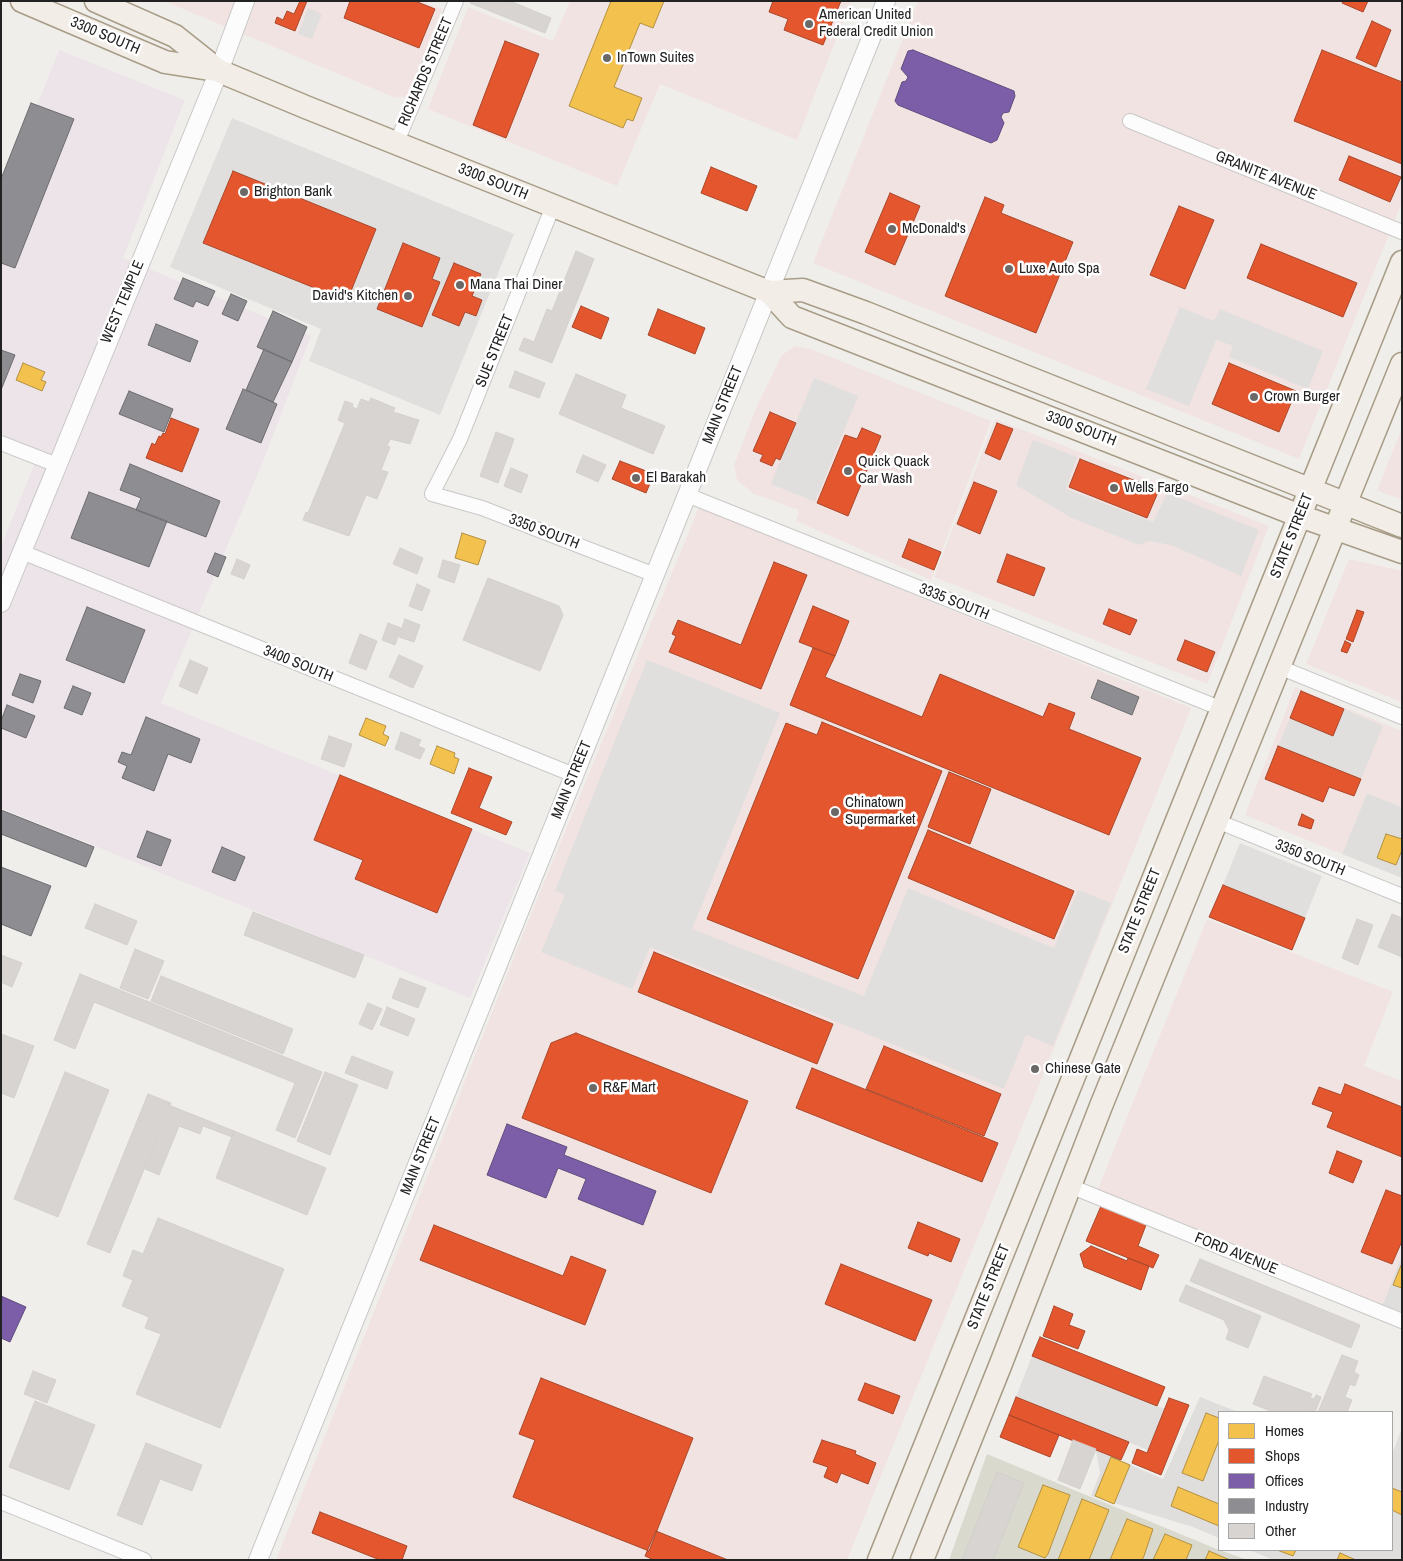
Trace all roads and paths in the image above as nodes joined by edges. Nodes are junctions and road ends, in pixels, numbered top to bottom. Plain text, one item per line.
1 (22, 1) edge
2 (96, 1) edge
3 (245, 1) edge
4 (456, 1) edge
5 (886, 1) edge
6 (219, 71) junction
7 (1130, 121) dead end
8 (396, 144) junction
9 (554, 206) junction
10 (1402, 232) edge
11 (1402, 262) edge
12 (769, 292) junction
13 (1402, 364) edge
14 (1, 443) edge
15 (57, 465) junction
16 (1311, 490) junction
17 (432, 494) joint
18 (687, 495) junction
19 (1345, 503) junction
20 (1300, 516) junction
21 (1402, 526) edge
22 (1335, 528) junction
23 (22, 552) junction
24 (1402, 552) edge
25 (655, 575) junction
26 (1, 603) edge
27 (1279, 667) junction
28 (1222, 709) junction
29 (1402, 717) edge
30 (574, 775) junction
31 (1217, 821) junction
32 (1402, 896) edge
33 (1070, 1186) junction
34 (1402, 1321) edge
35 (1, 1502) edge
36 (144, 1560) edge
37 (258, 1560) edge
38 (879, 1560) edge
39 (922, 1560) edge

1 - 6 main road, 3300 SOUTH
2 - 6 main road, 3300 SOUTH
3 - 6 street, WEST TEMPLE
4 - 8 street, RICHARDS STREET
5 - 12 street, MAIN STREET
6 - 8 main road, 3300 SOUTH
6 - 15 street, WEST TEMPLE
7 - 10 street, GRANITE AVENUE
8 - 9 main road, 3300 SOUTH
9 - 12 main road, 3300 SOUTH
9 - 17 street, SUE STREET
11 - 16 main road, STATE STREET
12 - 16 main road, 3300 SOUTH
12 - 18 street, MAIN STREET
12 - 20 main road, 3300 SOUTH
13 - 19 main road
14 - 15 street
15 - 23 street, WEST TEMPLE
16 - 19 main road, 3300 SOUTH
16 - 20 main road, STATE STREET
17 - 25 street, 3350 SOUTH
18 - 25 street, MAIN STREET
18 - 28 street, 3335 SOUTH
19 - 21 main road, 3300 SOUTH
19 - 22 main road
20 - 22 main road, 3300 SOUTH
20 - 28 main road, STATE STREET
22 - 24 main road, 3300 SOUTH
22 - 27 main road
23 - 26 street, WEST TEMPLE
23 - 30 street, 3400 SOUTH
25 - 30 street, MAIN STREET
27 - 29 street
27 - 31 main road
28 - 38 main road, STATE STREET
30 - 37 street, MAIN STREET
31 - 32 street, 3350 SOUTH
31 - 33 main road
33 - 34 street, FORD AVENUE
33 - 39 main road
35 - 36 street

